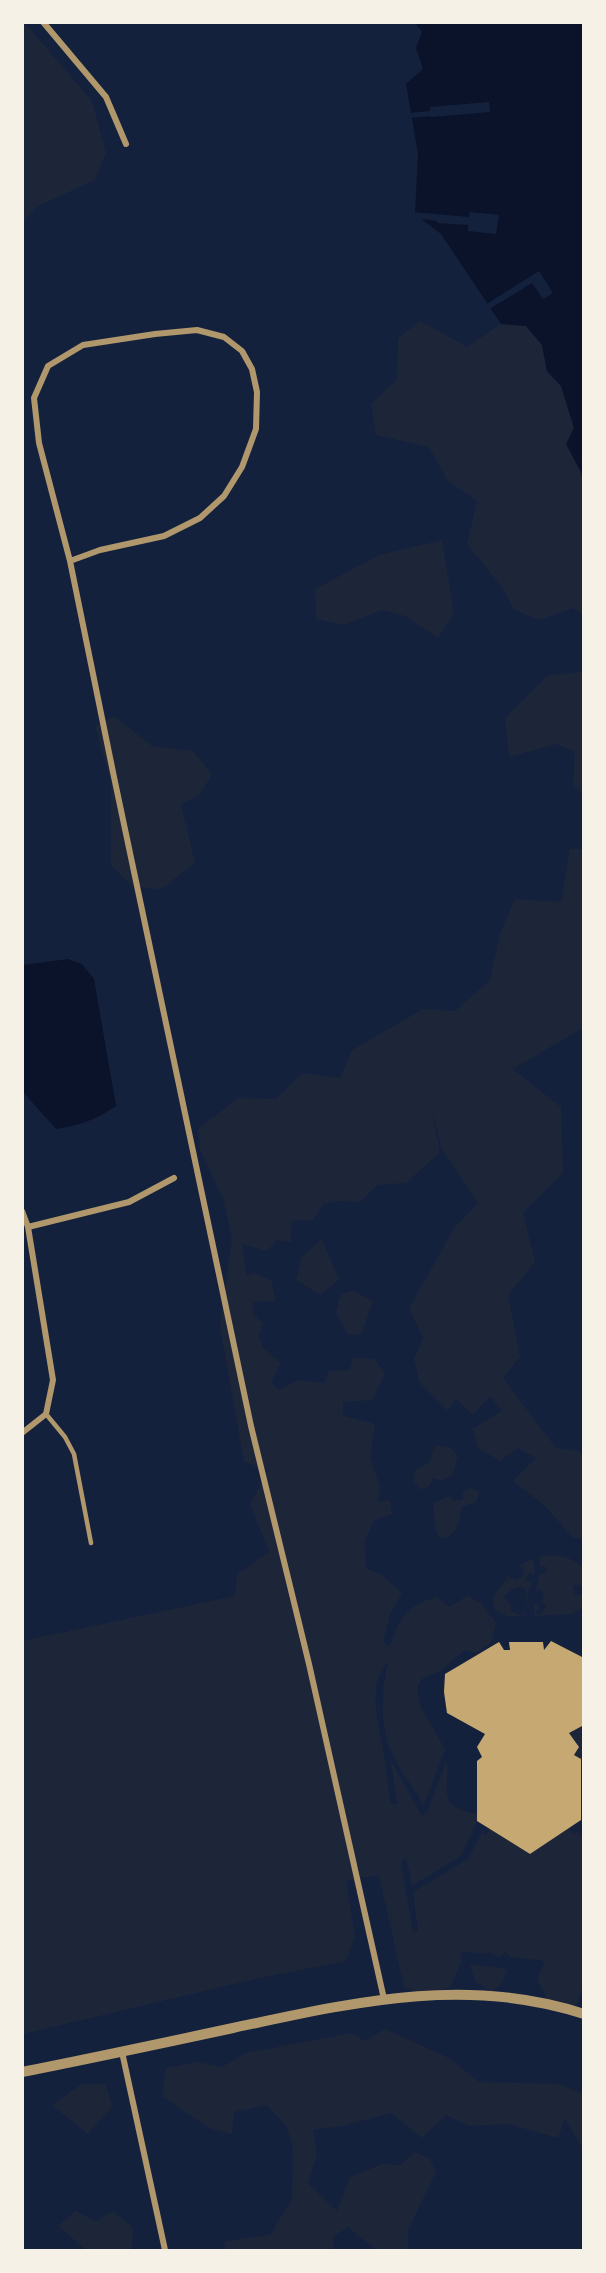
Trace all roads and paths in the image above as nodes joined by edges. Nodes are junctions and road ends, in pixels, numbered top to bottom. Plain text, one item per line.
1 (43, 22) edge
2 (126, 144) dead end
3 (70, 561) junction
4 (174, 1178) dead end
5 (22, 1211) edge
6 (28, 1227) junction
7 (46, 1414) junction
8 (22, 1433) edge
9 (91, 1543) dead end
10 (384, 1999) junction
11 (584, 2014) edge
12 (122, 2052) junction
13 (22, 2072) edge
14 (165, 2250) edge

1 - 2 street
3 - 3 street
3 - 10 street
4 - 6 street
5 - 6 street
6 - 7 street
7 - 8 street
7 - 9 lane
10 - 11 street
10 - 12 street
12 - 13 street
12 - 14 street

